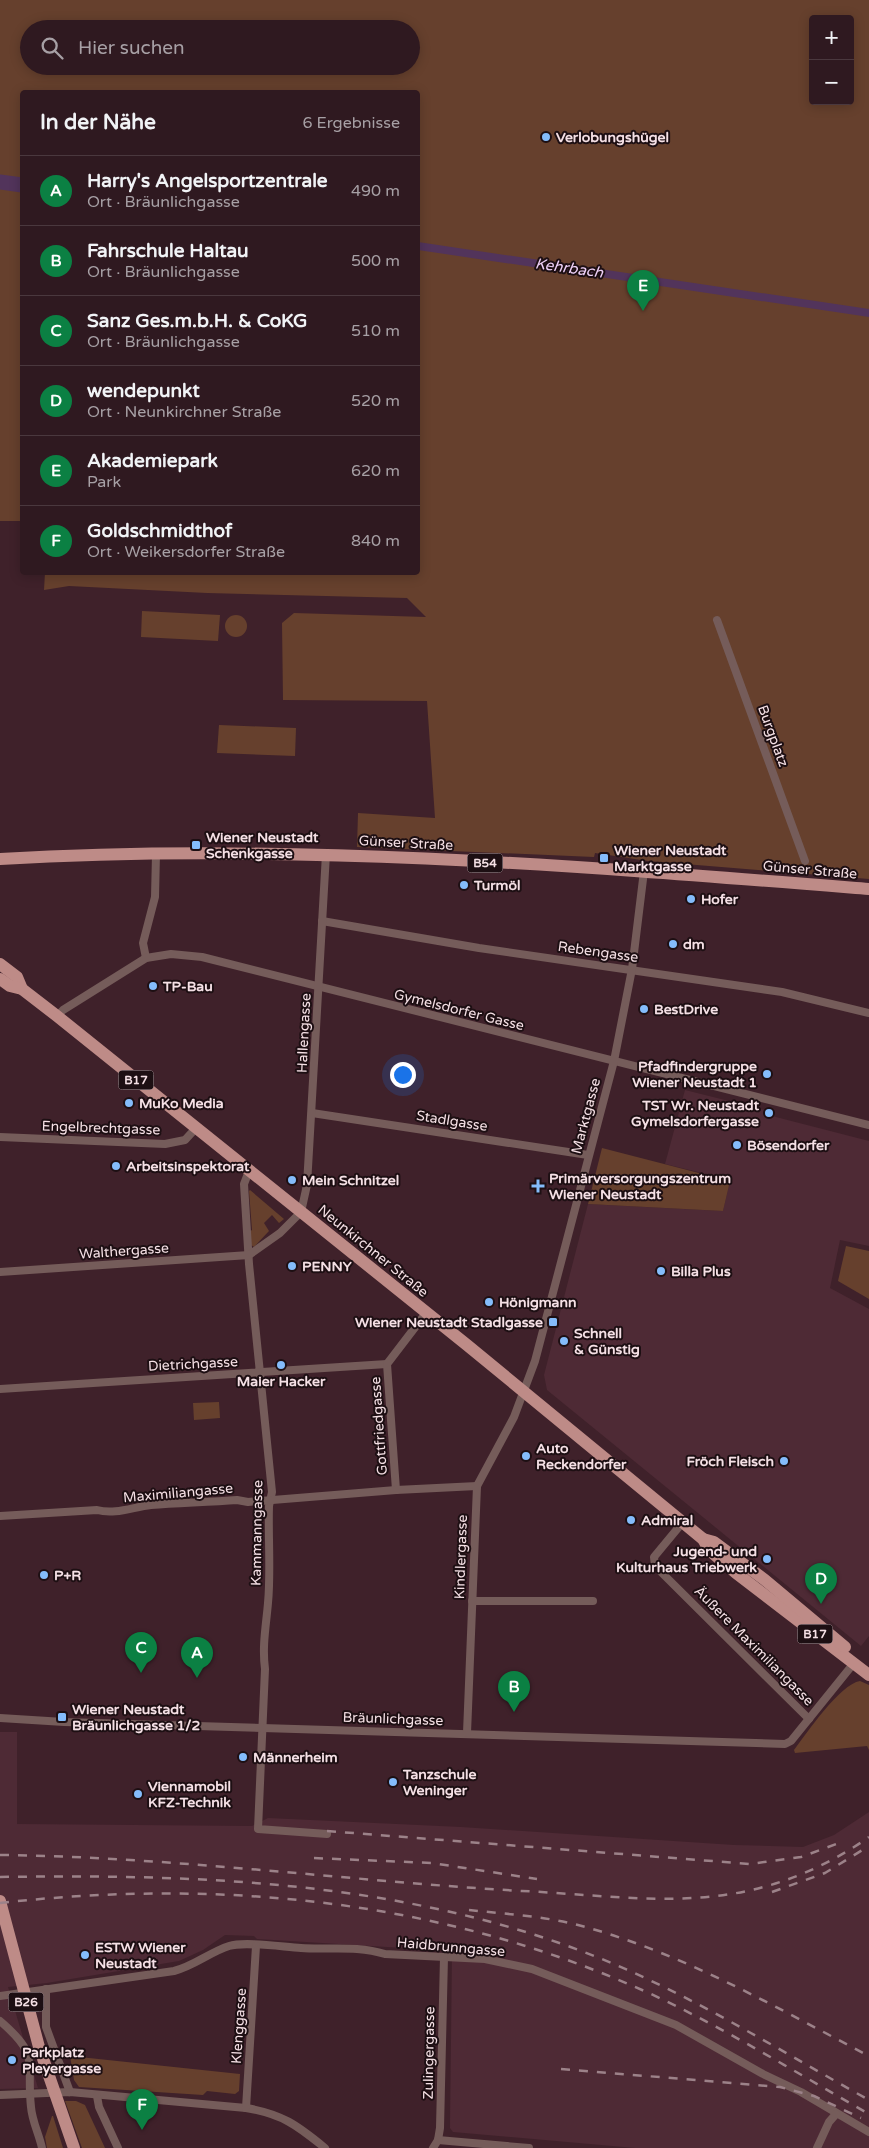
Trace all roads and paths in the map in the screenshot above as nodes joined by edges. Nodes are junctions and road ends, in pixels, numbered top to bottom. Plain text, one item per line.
1 (717, 620) dead end
2 (156, 854) junction
3 (326, 854) junction
4 (0, 860) edge
5 (805, 861) dead end
6 (644, 871) junction
7 (869, 890) edge
8 (322, 921) junction
9 (146, 958) junction
10 (0, 964) edge
11 (632, 969) junction
12 (0, 979) edge
13 (319, 988) junction
14 (22, 989) junction
15 (869, 1013) edge
16 (57, 1016) junction
17 (614, 1061) junction
18 (312, 1112) junction
19 (869, 1125) edge
20 (196, 1128) junction
21 (0, 1137) edge
22 (588, 1155) junction
23 (250, 1171) junction
24 (301, 1212) junction
25 (249, 1255) junction
26 (0, 1272) edge
27 (426, 1313) junction
28 (387, 1364) junction
29 (260, 1372) junction
30 (0, 1389) edge
31 (524, 1392) junction
32 (477, 1486) junction
33 (396, 1490) junction
34 (270, 1500) junction
35 (0, 1516) edge
36 (683, 1522) junction
37 (703, 1539) junction
38 (472, 1601) junction
39 (593, 1601) dead end
40 (854, 1663) junction
41 (869, 1665) edge
42 (869, 1675) edge
43 (0, 1718) edge
44 (809, 1719) junction
45 (262, 1727) junction
46 (467, 1733) junction
47 (326, 1834) dead end
48 (0, 1901) edge
49 (256, 1946) junction
50 (444, 1957) junction
51 (46, 1989) junction
52 (0, 1996) edge
53 (0, 2021) edge
54 (70, 2092) junction
55 (30, 2093) junction
56 (0, 2095) edge
57 (97, 2096) junction
58 (246, 2108) junction
59 (836, 2114) junction
60 (869, 2132) edge
61 (438, 2140) junction
62 (73, 2147) edge
63 (321, 2147) edge
64 (42, 2148) edge
65 (118, 2148) edge
66 (433, 2148) edge
67 (528, 2148) edge
68 (817, 2148) edge

1 - 5 street, Burgplatz
2 - 3 main road, Günser Straße / B54
2 - 4 main road, Günser Straße / B54
2 - 9 street
3 - 6 main road, Günser Straße / B54
3 - 8 street, Hallengasse
6 - 7 main road, Günser Straße / B54
6 - 11 street, Marktgasse
8 - 11 street, Rebengasse
8 - 13 street, Hallengasse
9 - 13 street, Gymelsdorfer Gasse
9 - 16 street, Gymelsdorfer Gasse
10 - 14 main road, Neunkirchner Straße / B17
11 - 15 street, Rebengasse
11 - 17 street, Marktgasse
12 - 14 main road, Neunkirchner Straße / B17
13 - 17 street, Gymelsdorfer Gasse
13 - 18 street, Hallengasse
14 - 16 main road, Neunkirchner Straße / B17
16 - 20 main road, Neunkirchner Straße / B17
17 - 19 street, Gymelsdorfer Gasse
17 - 22 street, Marktgasse
18 - 22 street, Stadlgasse
18 - 24 street, Hallengasse
20 - 21 street, Engelbrechtgasse
20 - 23 main road, Neunkirchner Straße / B17
22 - 31 street, Marktgasse
23 - 24 main road, Neunkirchner Straße / B17
23 - 25 street, Kammanngasse
24 - 25 street
24 - 27 main road, Neunkirchner Straße / B17
25 - 26 street, Walthergasse
25 - 29 street, Kammanngasse
27 - 28 street, Gottfriedgasse
27 - 31 main road, Neunkirchner Straße / B17
28 - 29 street, Dietrichgasse
28 - 33 street, Gottfriedgasse
29 - 30 street, Dietrichgasse
29 - 34 street, Kammanngasse
31 - 32 street, Kindlergasse
31 - 36 main road, Neunkirchner Straße / B17
32 - 33 street, Maximiliangasse
32 - 38 street, Kindlergasse
33 - 34 street, Maximiliangasse
34 - 35 street, Maximiliangasse
34 - 45 street, Kammanngasse
36 - 37 main road, Neunkirchner Straße / B17
36 - 44 street, Äußere Maximiliangasse
37 - 40 main road, Neunkirchner Straße / B17
37 - 41 main road, Neunkirchner Straße / B17
38 - 39 street
38 - 46 street, Kindlergasse
40 - 42 main road, Neunkirchner Straße / B17
40 - 44 street
43 - 45 street, Bräunlichgasse
44 - 46 street, Bräunlichgasse
45 - 46 street, Bräunlichgasse
45 - 47 street, Kammanngasse
48 - 62 main road, B26
49 - 50 street, Haidbrunngasse
49 - 51 street, Haidbrunngasse
49 - 58 street, Klenggasse
50 - 59 street, Haidbrunngasse
50 - 61 street, Zulingergasse
51 - 52 street, Haidbrunngasse
51 - 54 street
53 - 55 street
54 - 55 street
54 - 57 street
55 - 56 street
55 - 64 street
57 - 58 street
57 - 65 street
58 - 63 street
59 - 60 street, Haidbrunngasse
59 - 68 street
61 - 66 street
61 - 67 street

